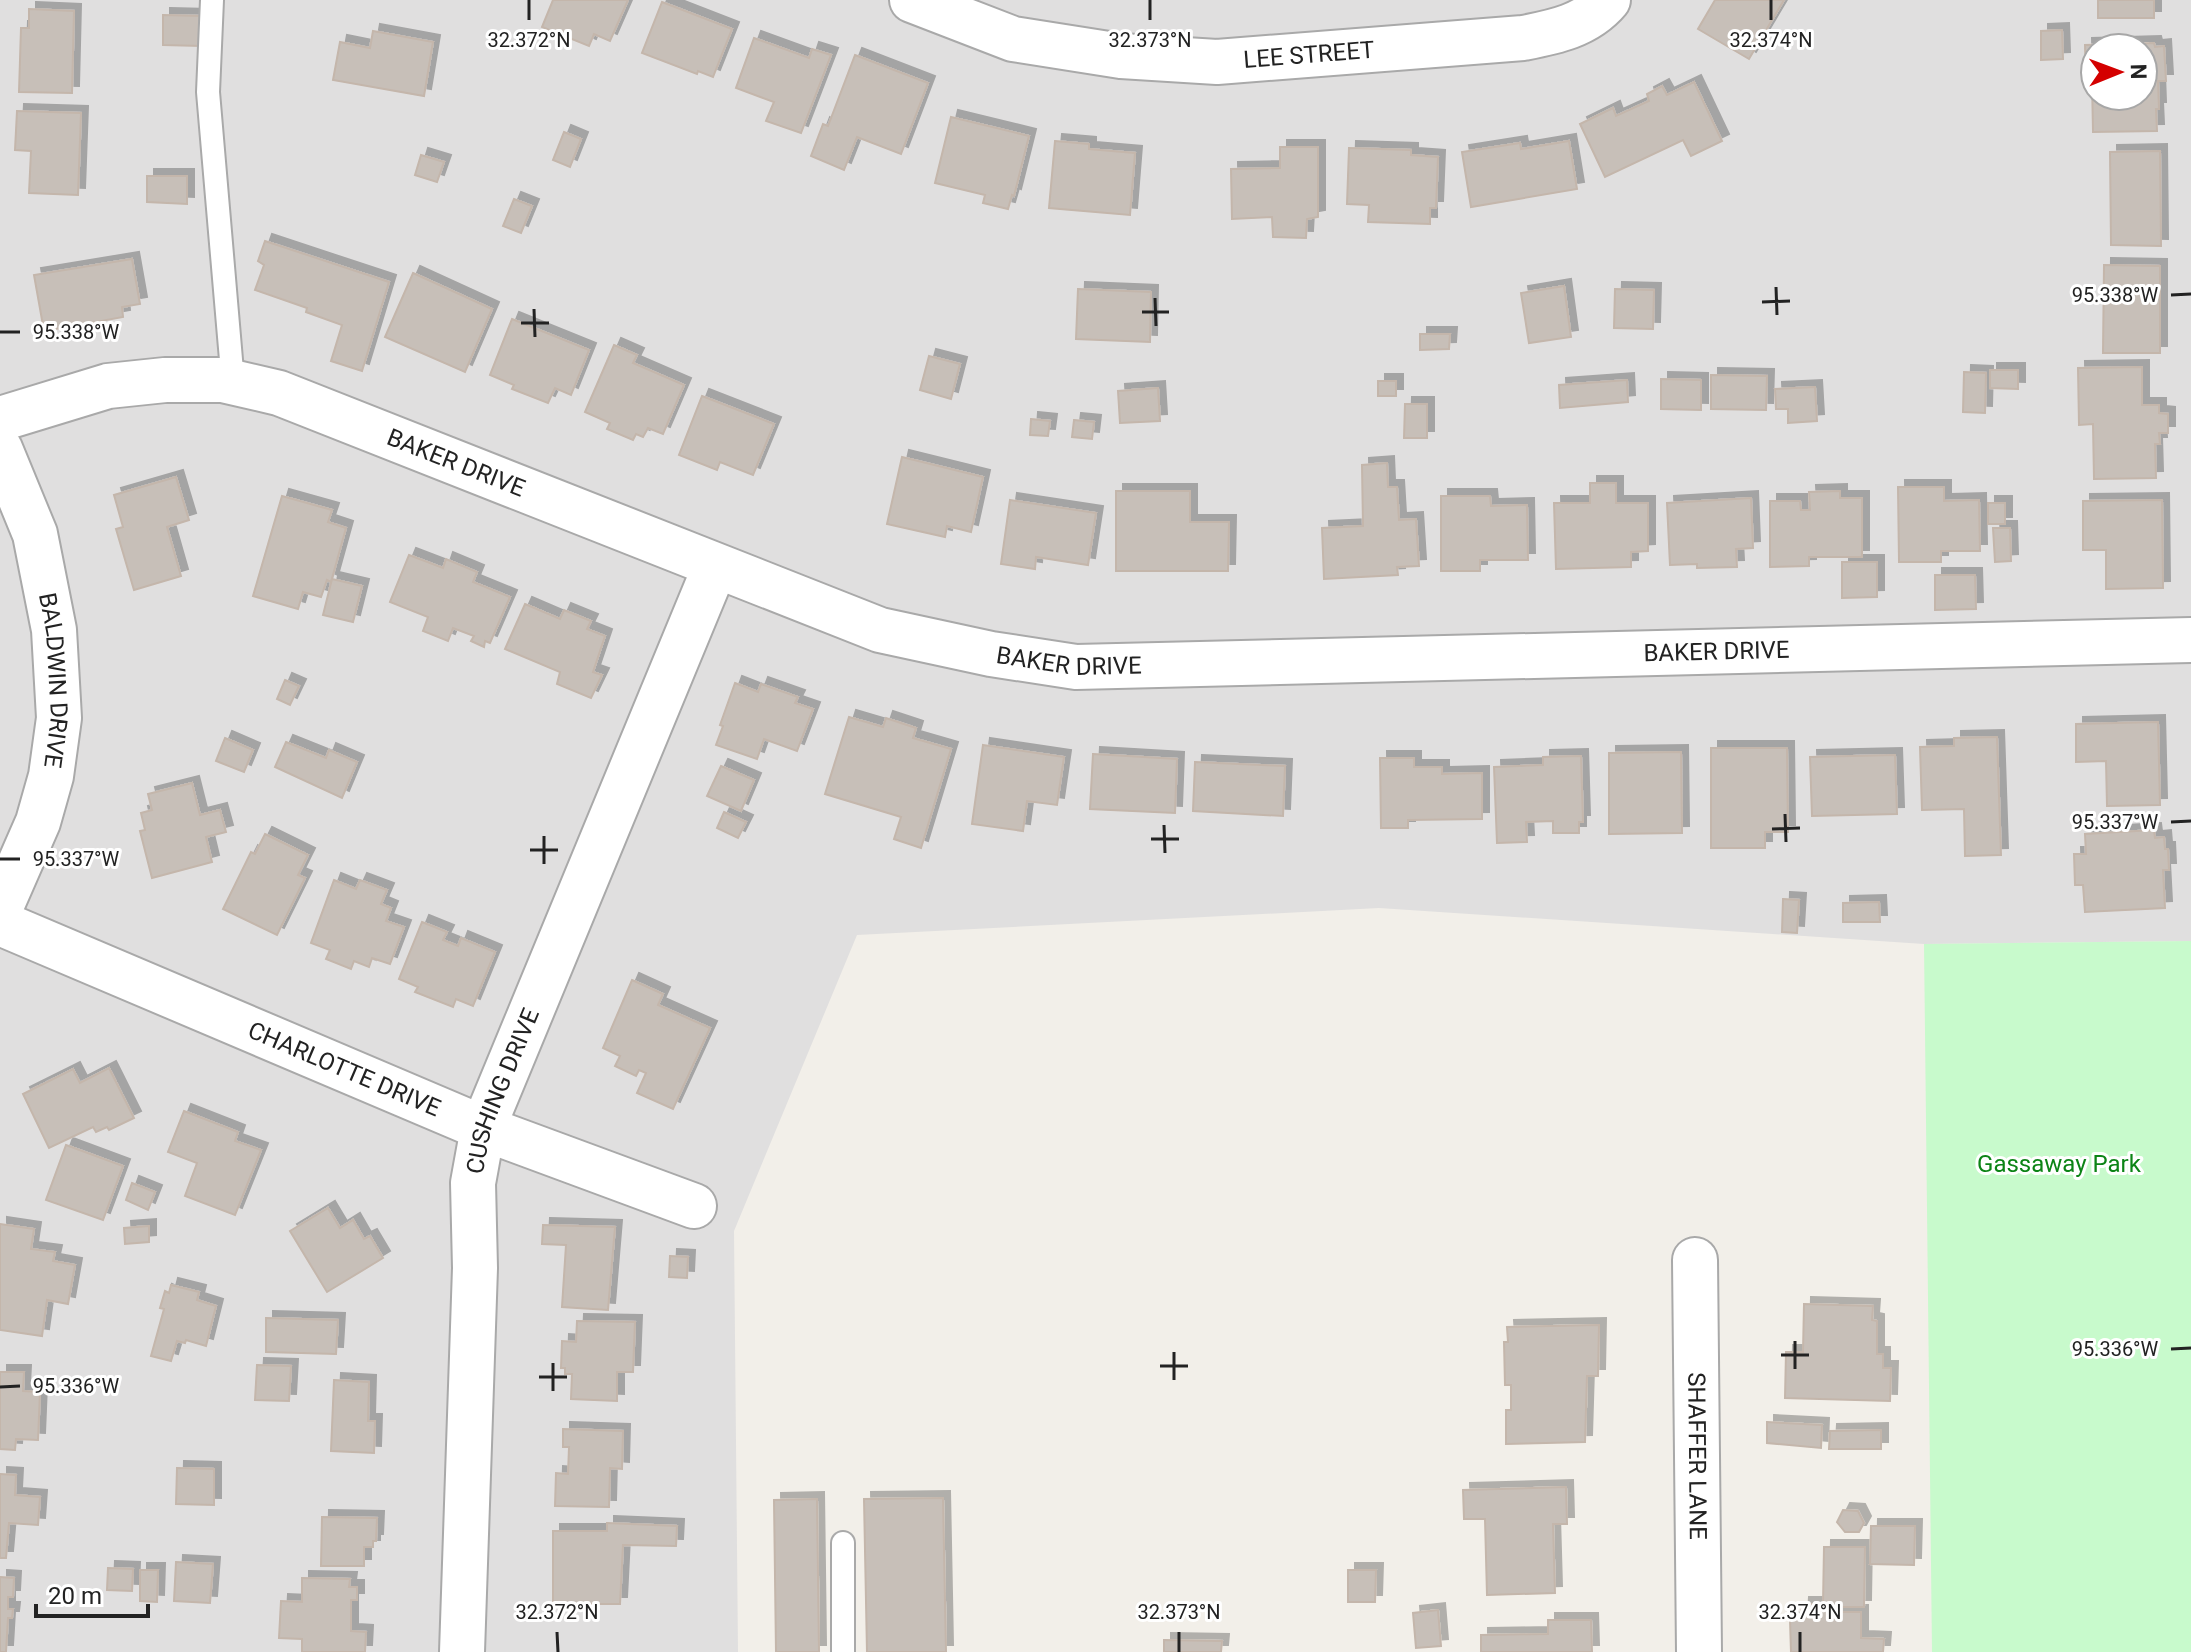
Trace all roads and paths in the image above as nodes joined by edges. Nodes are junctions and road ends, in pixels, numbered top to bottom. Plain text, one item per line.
1 (212, 0) edge
2 (912, 0) edge
3 (1608, 0) edge
4 (233, 383) junction
5 (0, 419) edge
6 (0, 449) edge
7 (715, 567) junction
8 (2191, 640) edge
9 (0, 909) edge
10 (0, 923) edge
11 (483, 1128) junction
12 (694, 1206) dead end
13 (1695, 1260) dead end
14 (843, 1543) dead end
15 (462, 1652) edge
16 (843, 1652) edge
17 (1699, 1652) edge

1 - 4 lane
2 - 3 street, LEE STREET
4 - 5 street, BAKER DRIVE
4 - 7 street, BAKER DRIVE
6 - 9 street, BALDWIN DRIVE
7 - 8 street, BAKER DRIVE
7 - 11 street, CUSHING DRIVE
10 - 11 street, CHARLOTTE DRIVE
11 - 12 street, CHARLOTTE DRIVE
11 - 15 street, CUSHING DRIVE
13 - 17 street, SHAFFER LANE
14 - 16 lane

